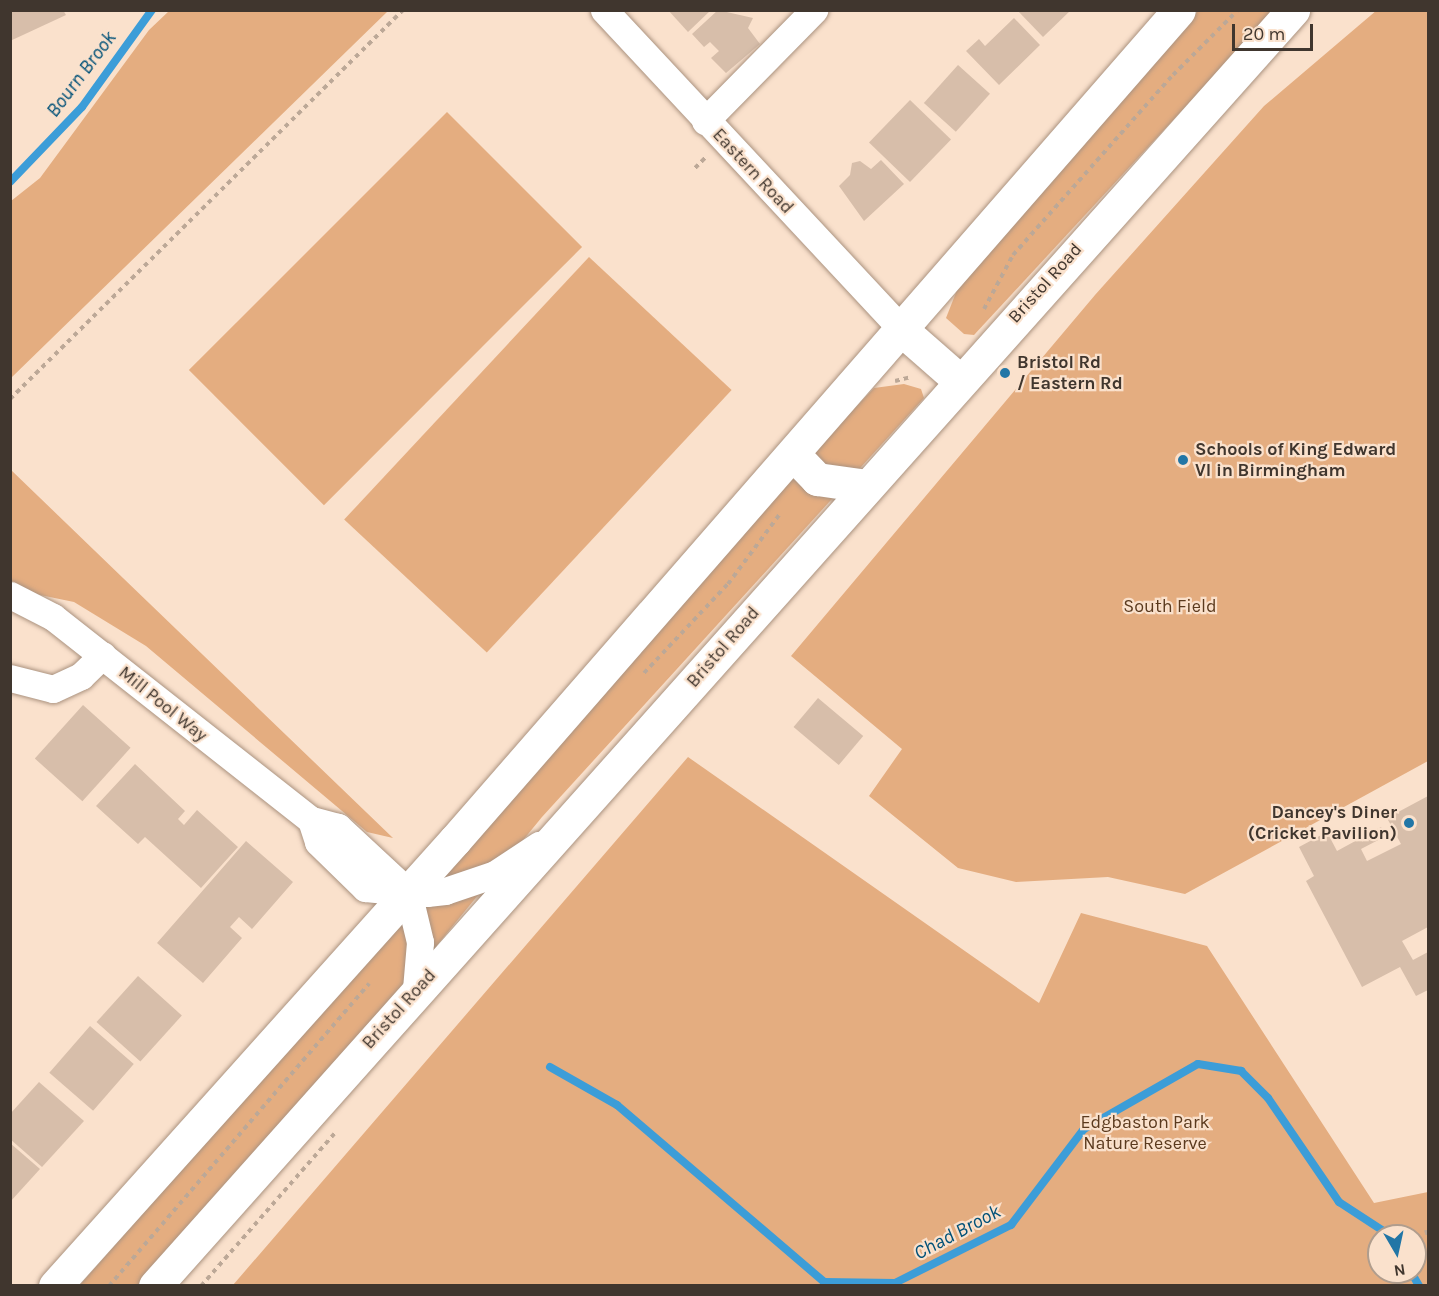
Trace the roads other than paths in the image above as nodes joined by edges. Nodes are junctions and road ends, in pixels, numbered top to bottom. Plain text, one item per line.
1 (604, 10) edge
2 (814, 10) edge
3 (1179, 10) edge
4 (1293, 10) edge
5 (705, 121) junction
6 (903, 331) junction
7 (951, 372) junction
8 (793, 454) junction
9 (866, 486) junction
10 (10, 595) edge
11 (103, 655) junction
12 (10, 678) edge
13 (558, 832) junction
14 (408, 892) junction
15 (416, 989) junction
16 (55, 1286) edge
17 (155, 1286) edge

1 - 5 street, Eastern Road
2 - 5 street
3 - 6 highway
4 - 7 highway, Bristol Road
5 - 6 street, Eastern Road
6 - 7 highway
6 - 8 highway
7 - 9 highway, Bristol Road
8 - 9 highway
8 - 14 highway
9 - 13 highway, Bristol Road
10 - 11 street, Mill Pool Way
11 - 12 street
11 - 14 street, Mill Pool Way
13 - 14 street
13 - 15 highway, Bristol Road
14 - 15 street
14 - 16 highway
15 - 17 highway, Bristol Road

